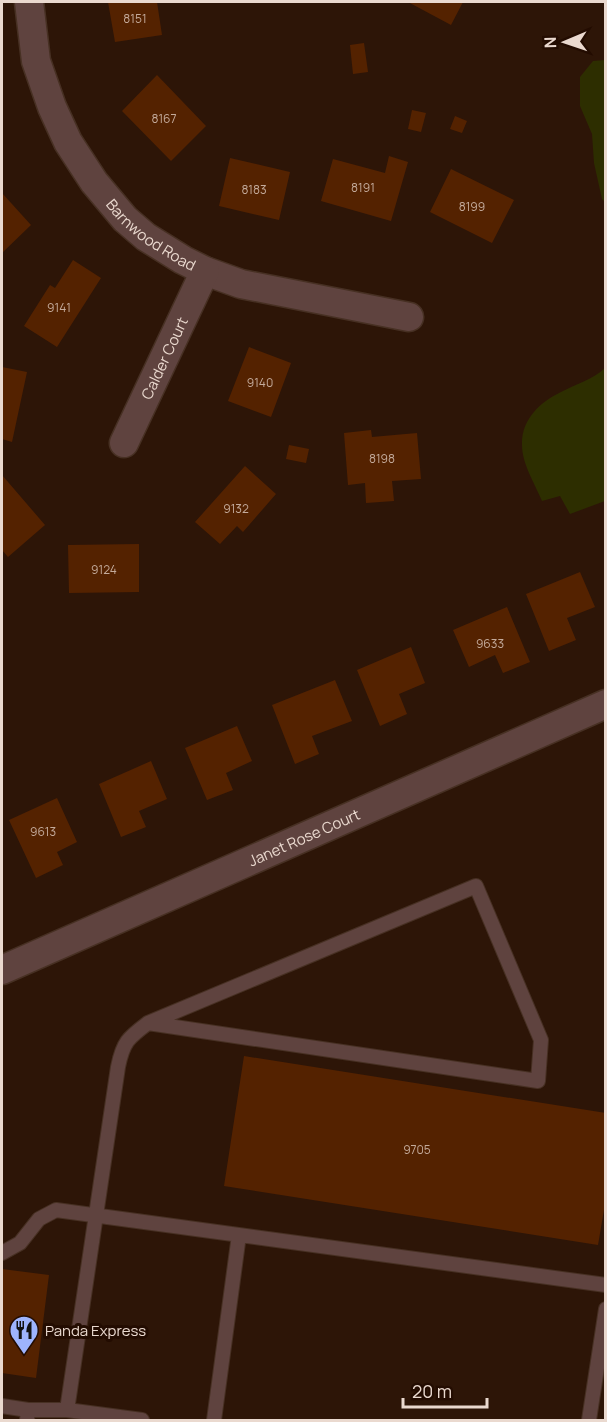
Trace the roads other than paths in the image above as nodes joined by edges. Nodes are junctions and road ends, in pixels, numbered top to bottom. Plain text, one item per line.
1 (29, 2) edge
2 (205, 271) junction
3 (409, 317) dead end
4 (124, 444) dead end
5 (606, 704) edge
6 (2, 970) edge
7 (148, 1023) junction
8 (96, 1215) junction
9 (239, 1235) junction
10 (2, 1252) edge
11 (606, 1285) edge
12 (606, 1309) edge
13 (2, 1406) edge
14 (67, 1410) junction
15 (28, 1415) edge
16 (142, 1420) edge
17 (214, 1420) edge
18 (589, 1420) edge

1 - 2 street, Barnwood Road
2 - 3 street, Barnwood Road
2 - 4 street, Calder Court
5 - 6 street, Janet Rose Court
7 - 7 lane
7 - 8 lane
8 - 9 lane
8 - 10 lane
8 - 14 lane
9 - 11 lane
9 - 17 lane
12 - 18 lane
13 - 15 lane
14 - 15 lane
14 - 16 lane

